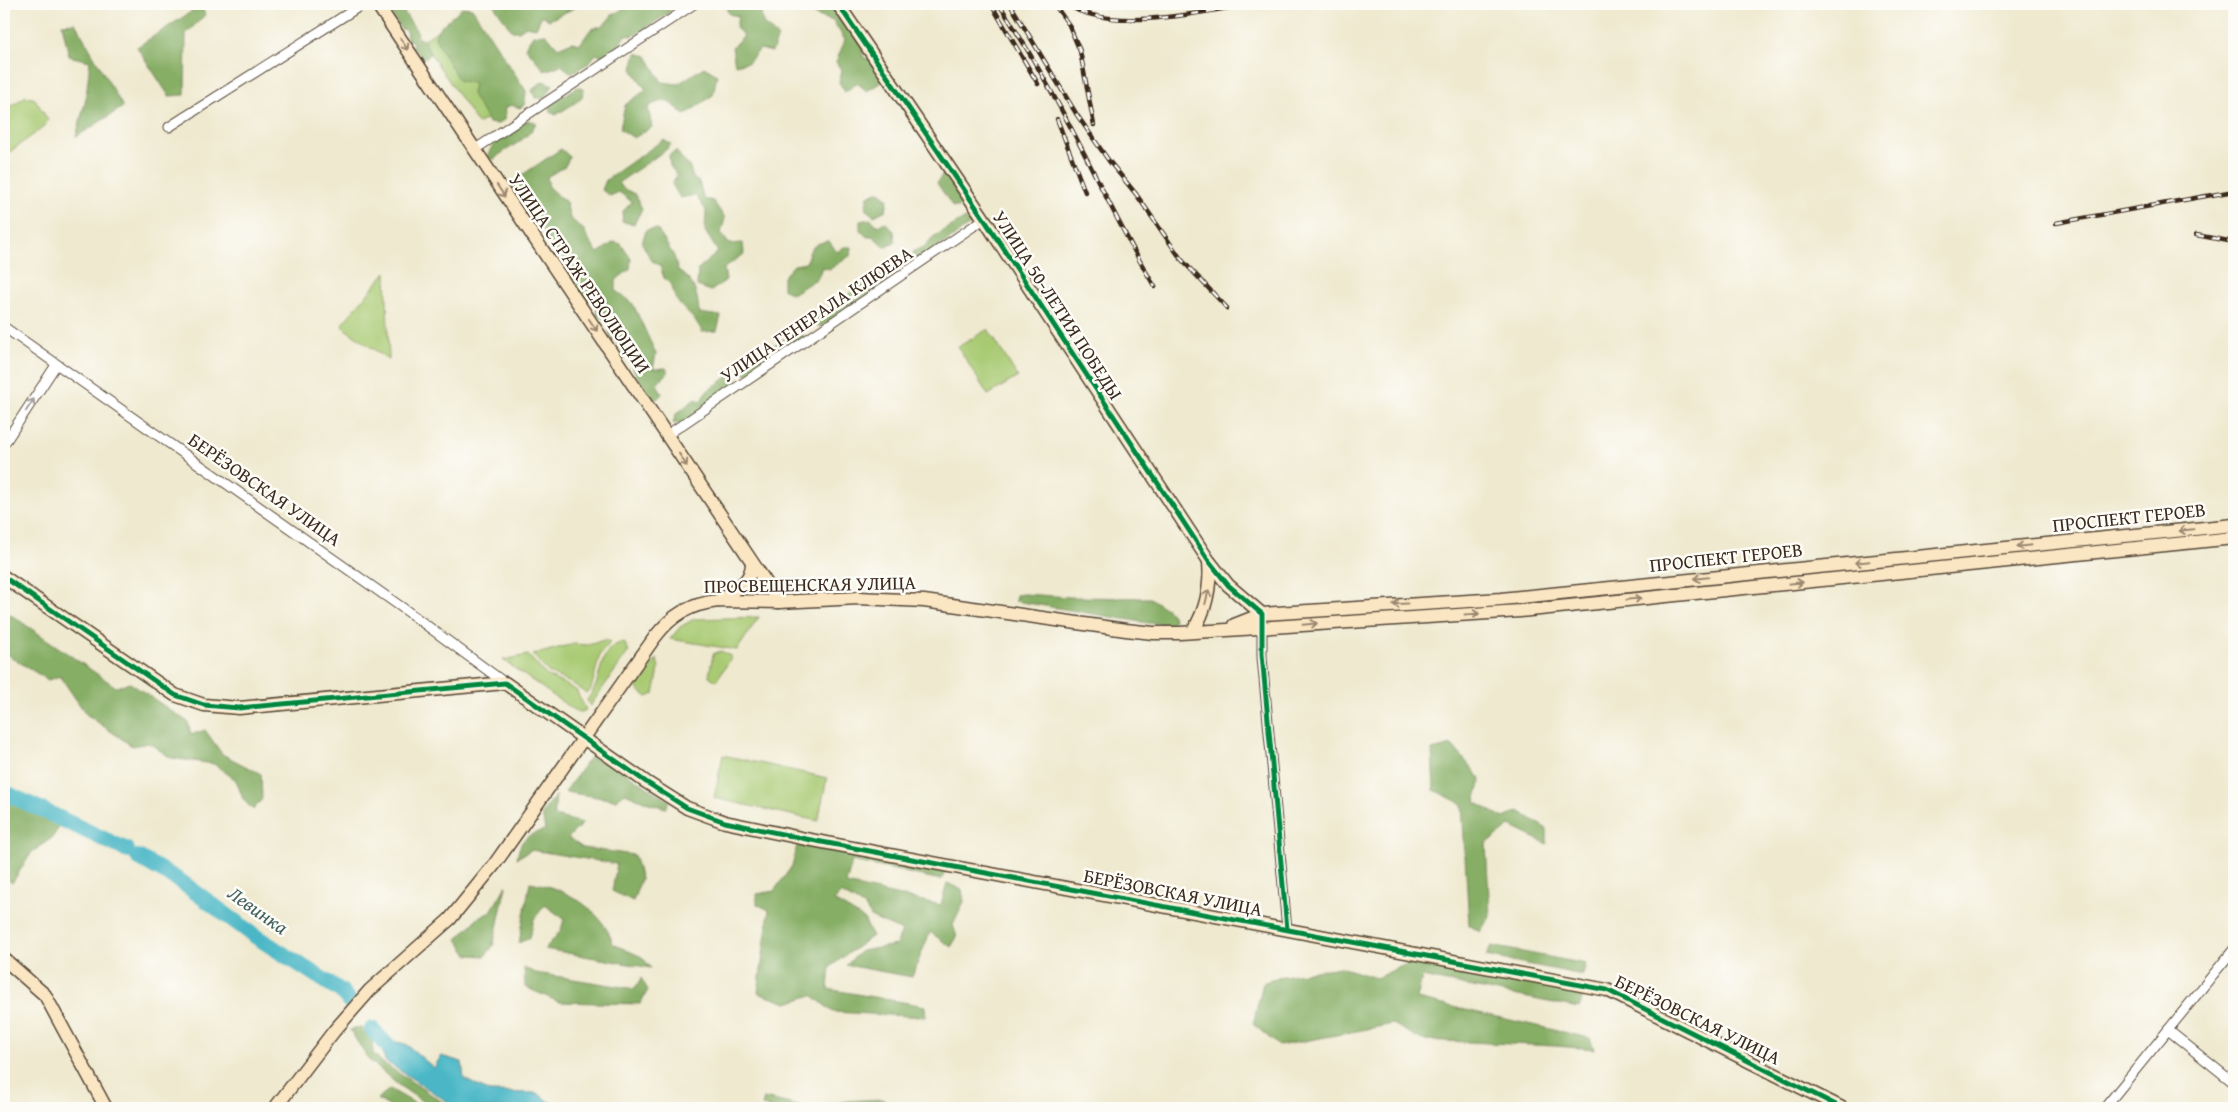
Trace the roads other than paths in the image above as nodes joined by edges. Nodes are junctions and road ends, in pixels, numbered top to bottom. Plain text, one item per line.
1 (363, 4) edge
2 (377, 4) edge
3 (694, 4) edge
4 (838, 4) edge
5 (169, 127) dead end
6 (474, 150) junction
7 (984, 219) junction
8 (4, 327) edge
9 (56, 365) junction
10 (667, 435) junction
11 (4, 444) edge
12 (2234, 525) edge
13 (2234, 538) edge
14 (1209, 561) junction
15 (752, 563) junction
16 (4, 577) edge
17 (718, 601) junction
18 (779, 602) junction
19 (1262, 614) junction
20 (1224, 628) junction
21 (1262, 628) junction
22 (1193, 631) junction
23 (505, 683) junction
24 (584, 737) junction
25 (1287, 929) junction
26 (2234, 949) edge
27 (4, 959) edge
28 (2168, 1030) junction
29 (2234, 1083) edge
30 (2106, 1106) dead end
31 (106, 1108) edge
32 (275, 1108) edge
33 (1842, 1108) edge

1 - 5 street
2 -> 6 street, УЛИЦА СТРАЖ РЕВОЛЮЦИИ
3 - 6 street
4 - 7 street, УЛИЦА 50-ЛЕТИЯ ПОБЕДЫ
6 -> 10 street, УЛИЦА СТРАЖ РЕВОЛЮЦИИ
7 - 10 street, УЛИЦА ГЕНЕРАЛА КЛЮЕВА
7 - 14 street, УЛИЦА 50-ЛЕТИЯ ПОБЕДЫ
8 - 9 street, БЕРЁЗОВСКАЯ УЛИЦА
11 -> 9 street
9 - 23 street, БЕРЁЗОВСКАЯ УЛИЦА
10 -> 15 street, УЛИЦА СТРАЖ РЕВОЛЮЦИИ
12 -> 19 street, ПРОСПЕКТ ГЕРОЕВ
21 -> 13 street, ПРОСПЕКТ ГЕРОЕВ
14 - 19 street, УЛИЦА 50-ЛЕТИЯ ПОБЕДЫ
22 -> 14 street
15 - 17 street
15 - 18 street, УЛИЦА СТРАЖ РЕВОЛЮЦИИ
16 - 23 street
17 - 18 street, ПРОСВЕЩЕНСКАЯ УЛИЦА
17 - 24 street, ПРОСВЕЩЕНСКАЯ УЛИЦА
18 - 22 street, ПРОСВЕЩЕНСКАЯ УЛИЦА
19 - 20 street, ПРОСПЕКТ ГЕРОЕВ
19 - 21 street
20 - 21 street, ПРОСПЕКТ ГЕРОЕВ
20 - 22 street, ПРОСПЕКТ ГЕРОЕВ
21 - 25 street
23 - 24 street, БЕРЁЗОВСКАЯ УЛИЦА
24 - 25 street, БЕРЁЗОВСКАЯ УЛИЦА
24 - 32 street, ПРОСВЕЩЕНСКАЯ УЛИЦА
25 - 33 street, БЕРЁЗОВСКАЯ УЛИЦА
26 - 28 street
27 - 31 street
28 - 29 street
28 - 30 street

